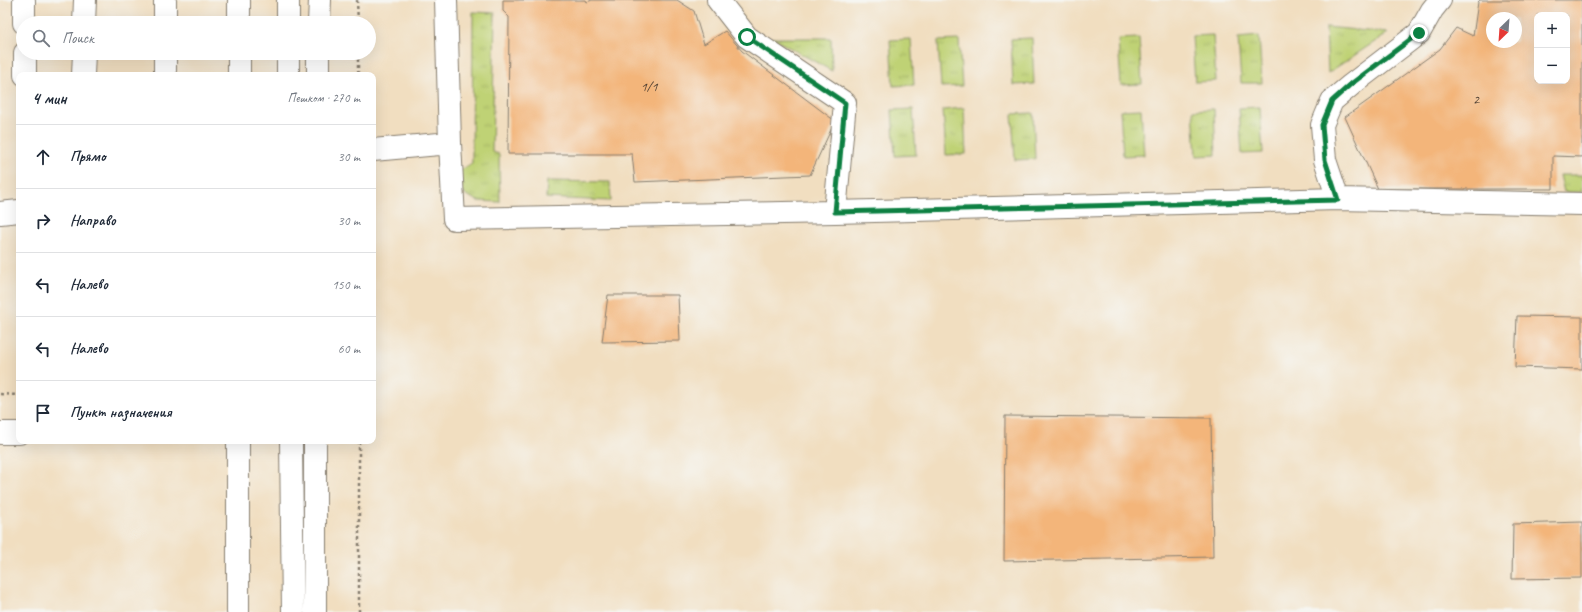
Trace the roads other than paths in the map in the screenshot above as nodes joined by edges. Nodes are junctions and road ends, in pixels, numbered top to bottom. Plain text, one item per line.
1 (24, 0) edge
2 (85, 0) edge
3 (165, 0) edge
4 (239, 0) edge
5 (288, 0) edge
6 (320, 0) edge
7 (446, 0) edge
8 (718, 0) edge
9 (1440, 0) edge
10 (24, 16) edge
11 (84, 16) edge
12 (165, 16) edge
13 (239, 16) edge
14 (288, 16) edge
15 (319, 16) edge
16 (25, 60) edge
17 (84, 60) edge
18 (165, 60) edge
19 (239, 60) edge
20 (288, 60) edge
21 (318, 60) edge
22 (26, 72) edge
23 (83, 72) edge
24 (165, 72) edge
25 (239, 72) edge
26 (288, 72) edge
27 (318, 72) edge
28 (450, 143) junction
29 (376, 150) edge
30 (1338, 200) junction
31 (1582, 204) edge
32 (16, 211) edge
33 (835, 212) junction
34 (0, 213) edge
35 (0, 433) edge
36 (16, 433) edge
37 (238, 444) edge
38 (291, 444) edge
39 (316, 444) edge
40 (238, 612) edge
41 (293, 612) edge
42 (315, 612) edge

1 - 10 street
2 - 11 street
3 - 12 street
4 - 13 street
5 - 14 street
6 - 15 street
7 - 28 street
8 - 33 street
9 - 30 street
16 - 22 street
17 - 23 street
18 - 24 street
19 - 25 street
20 - 26 street
21 - 27 street
28 - 29 street
28 - 33 street
30 - 31 street
30 - 33 street
32 - 34 street
35 - 36 street
37 - 40 street
38 - 41 street
39 - 42 street

